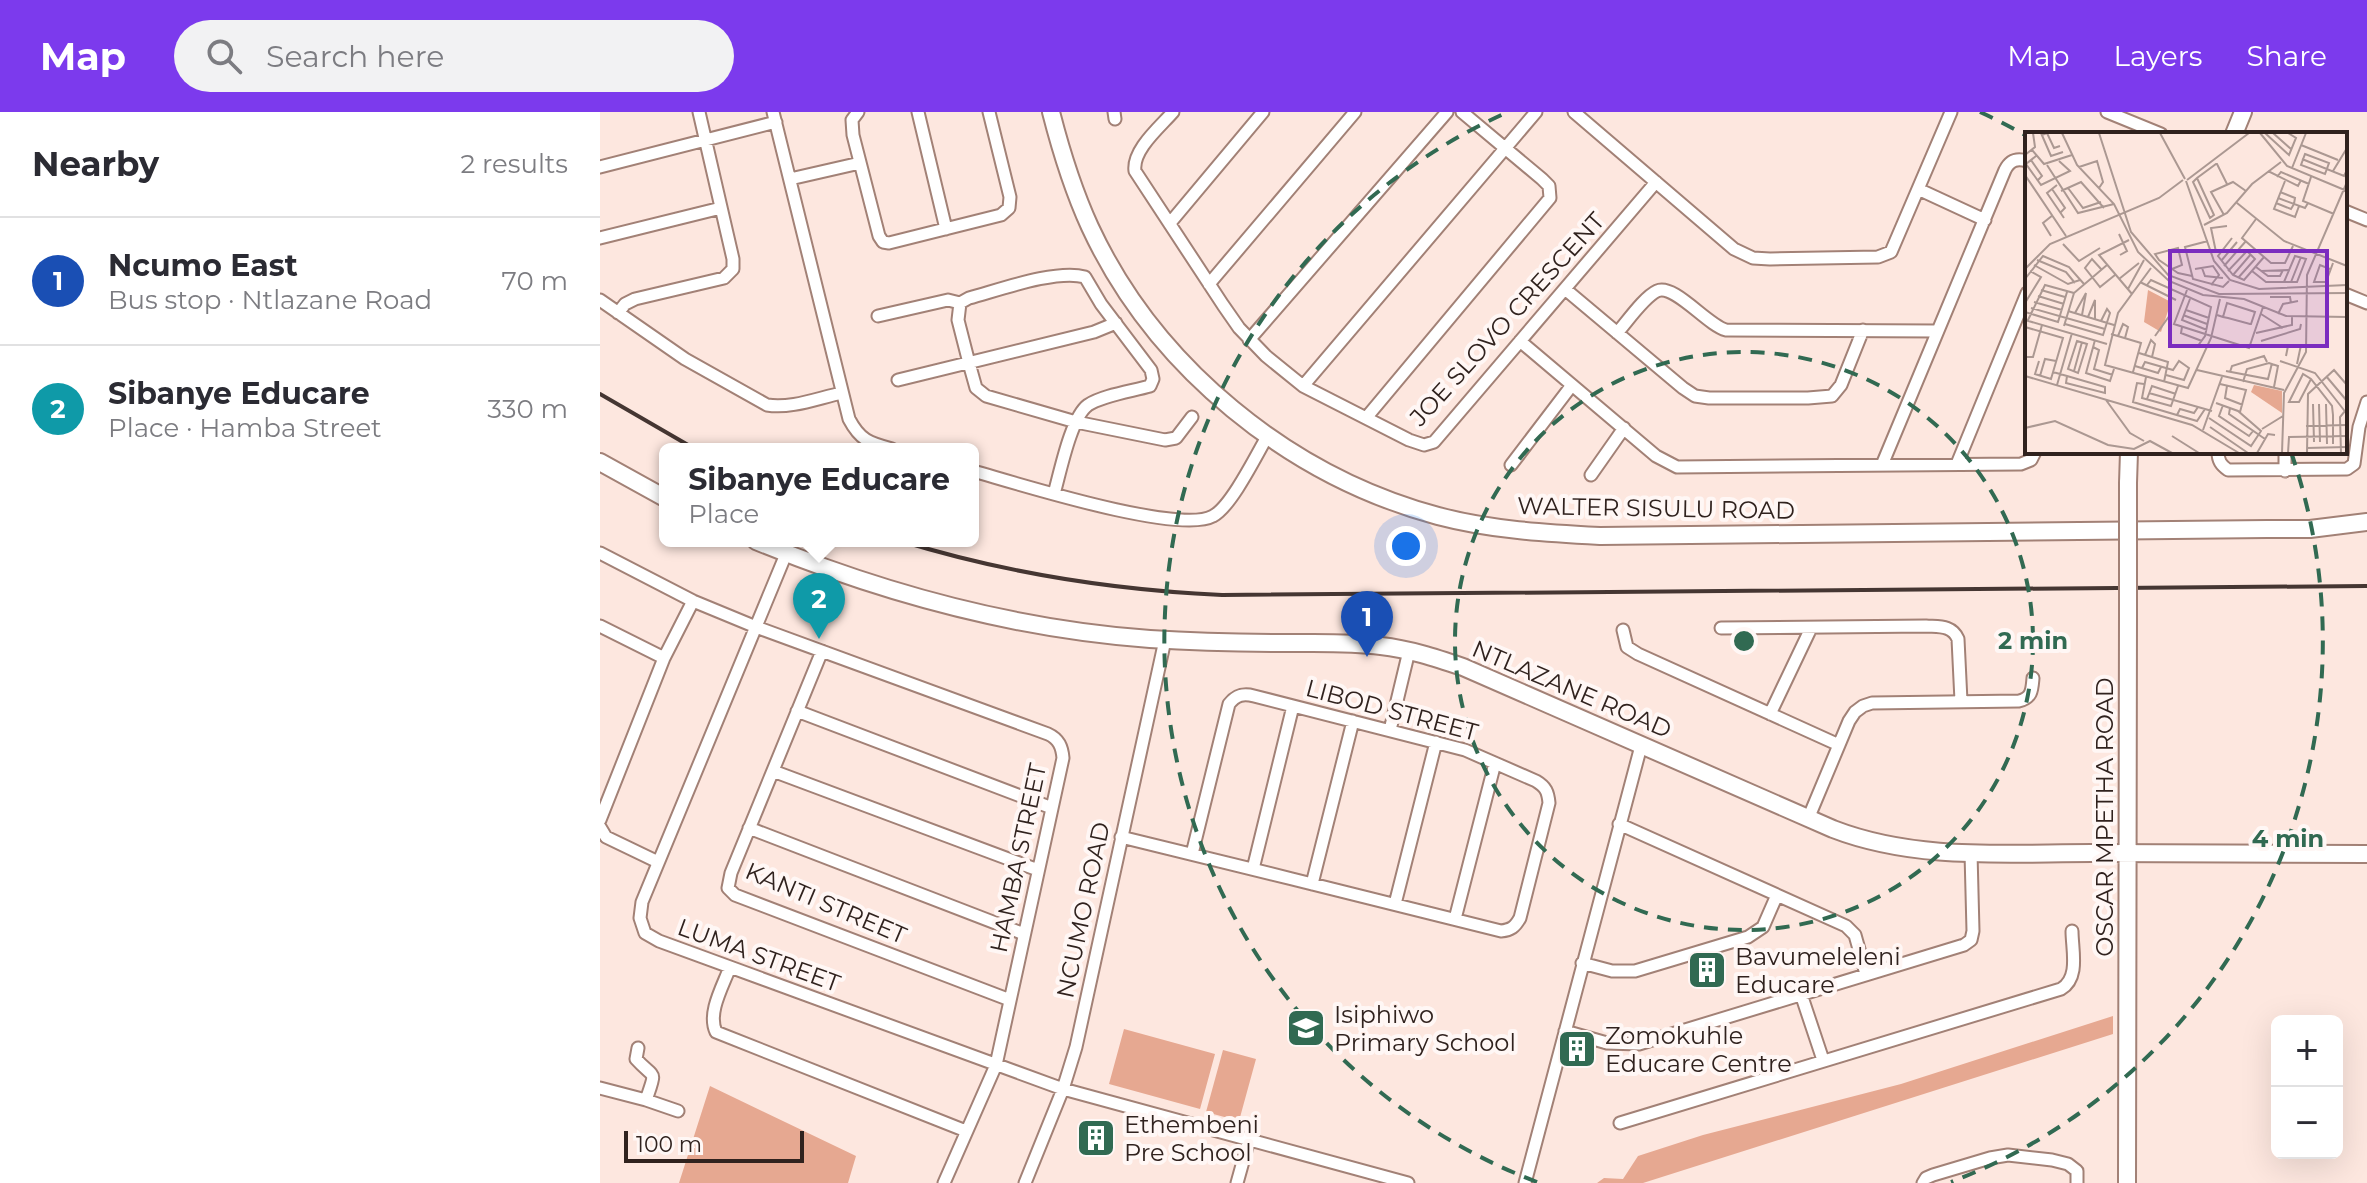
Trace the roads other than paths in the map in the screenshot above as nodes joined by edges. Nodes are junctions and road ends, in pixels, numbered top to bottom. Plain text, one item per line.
1 (699, 112) edge
2 (858, 112) edge
3 (918, 112) edge
4 (989, 112) edge
5 (1051, 112) edge
6 (1173, 112) edge
7 (1263, 112) edge
8 (1355, 112) edge
9 (1447, 112) edge
10 (1462, 112) edge
11 (1536, 112) edge
12 (1574, 112) edge
13 (1951, 112) edge
14 (2107, 112) edge
15 (2243, 112) edge
16 (775, 117) edge
17 (2156, 132) edge
18 (2235, 132) edge
19 (705, 140) junction
20 (1506, 149) junction
21 (2025, 161) edge
22 (860, 163) junction
23 (600, 167) edge
24 (790, 179) junction
25 (1656, 182) junction
26 (1918, 189) junction
27 (721, 208) junction
28 (2347, 212) edge
29 (1985, 220) junction
30 (2367, 220) edge
31 (1170, 223) junction
32 (946, 229) junction
33 (600, 238) edge
34 (1209, 284) junction
35 (1565, 289) junction
36 (2347, 295) edge
37 (2025, 298) edge
38 (600, 300) edge
39 (960, 303) junction
40 (2367, 303) edge
41 (618, 313) junction
42 (878, 316) dead end
43 (1116, 323) junction
44 (1863, 330) junction
45 (1938, 331) junction
46 (1617, 333) junction
47 (1249, 340) junction
48 (1520, 341) junction
49 (969, 363) junction
50 (898, 380) dead end
51 (1572, 385) junction
52 (1303, 386) junction
53 (842, 393) junction
54 (2367, 403) edge
55 (1192, 417) dead end
56 (1366, 418) junction
57 (1076, 422) junction
58 (1624, 428) junction
59 (1268, 435) junction
60 (875, 443) edge
61 (2034, 454) edge
62 (2129, 454) edge
63 (2218, 454) edge
64 (2285, 454) edge
65 (600, 462) edge
66 (1957, 464) junction
67 (1511, 465) dead end
68 (1882, 465) junction
69 (2285, 471) junction
70 (979, 473) edge
71 (1591, 475) dead end
72 (1054, 494) junction
73 (659, 495) edge
74 (2367, 522) edge
75 (770, 547) edge
76 (600, 553) edge
77 (786, 554) junction
78 (693, 601) junction
79 (600, 626) edge
80 (756, 627) junction
81 (1721, 628) dead end
82 (1811, 628) junction
83 (1623, 630) dead end
84 (1165, 640) junction
85 (822, 651) junction
86 (1409, 651) junction
87 (664, 658) junction
88 (2033, 678) dead end
89 (1961, 701) junction
90 (1293, 706) junction
91 (797, 711) junction
92 (1770, 714) junction
93 (1353, 721) junction
94 (1390, 730) junction
95 (1436, 742) junction
96 (1839, 745) junction
97 (1641, 746) junction
98 (1495, 763) junction
99 (773, 771) junction
100 (1052, 808) junction
101 (1808, 819) junction
102 (600, 820) edge
103 (1619, 824) junction
104 (600, 828) edge
105 (749, 828) junction
106 (1121, 837) junction
107 (1971, 853) junction
108 (2127, 853) junction
109 (1192, 854) junction
110 (2367, 854) edge
111 (658, 862) junction
112 (1253, 869) junction
113 (1038, 870) junction
114 (1312, 884) junction
115 (1777, 895) junction
116 (1395, 904) junction
117 (1455, 919) junction
118 (2072, 931) dead end
119 (1024, 934) junction
120 (1582, 963) junction
121 (730, 967) junction
122 (1866, 974) junction
123 (1801, 994) junction
124 (1010, 1000) junction
125 (1565, 1031) junction
126 (638, 1048) dead end
127 (1823, 1060) junction
128 (996, 1065) junction
129 (600, 1088) edge
130 (1063, 1089) junction
131 (646, 1100) junction
132 (678, 1111) dead end
133 (1620, 1123) dead end
134 (966, 1131) junction
135 (1249, 1140) junction
136 (944, 1183) edge
137 (1025, 1183) edge
138 (1237, 1183) edge
139 (1408, 1183) edge
140 (1525, 1183) edge
141 (1923, 1183) edge
142 (2077, 1183) edge
143 (2127, 1183) edge

1 - 19 street
2 - 22 street
3 - 32 street
4 - 32 street
5 - 59 street, WALTER SISULU ROAD
6 - 31 street, JOE SLOVO CRESCENT
7 - 31 street
8 - 34 street
9 - 47 street
10 - 20 street
11 - 20 street
12 - 25 street
13 - 26 street
14 - 17 street
15 - 18 street
16 - 19 street
16 - 24 street
19 - 23 street
19 - 27 street
20 - 52 street
20 - 56 street
21 - 29 street
22 - 24 street
22 - 32 street
24 - 53 street
25 - 26 street
25 - 35 street, JOE SLOVO CRESCENT
26 - 29 street
27 - 33 street
27 - 41 street
28 - 30 street
29 - 45 street
31 - 34 street, JOE SLOVO CRESCENT
34 - 47 street, JOE SLOVO CRESCENT
35 - 46 street
35 - 48 street, JOE SLOVO CRESCENT
36 - 40 street
37 - 66 street
38 - 41 street
39 - 42 street
39 - 43 street
39 - 49 street
41 - 53 street
43 - 49 street
43 - 57 street
44 - 45 street
44 - 46 street
44 - 46 street
45 - 68 street
47 - 52 street, JOE SLOVO CRESCENT
48 - 51 street
48 - 56 street, JOE SLOVO CRESCENT
49 - 50 street
49 - 57 street
51 - 58 street
51 - 67 street
52 - 56 street, JOE SLOVO CRESCENT
53 - 60 street
54 - 69 street
55 - 57 street
57 - 72 street
58 - 68 street
58 - 71 street
59 - 72 street
59 - 74 street, WALTER SISULU ROAD
61 - 66 street
62 - 108 street, OSCAR MPETHA ROAD, bridge
63 - 69 street
64 - 69 street
65 - 73 street
66 - 68 street
70 - 72 street
75 - 77 street, NTLAZANE ROAD
76 - 78 street, HAMBA STREET
77 - 80 street, LUMA STREET
77 - 84 street, NTLAZANE ROAD
78 - 80 street, HAMBA STREET
78 - 87 street
79 - 87 street
80 - 85 street, HAMBA STREET
80 - 111 street, LUMA STREET
81 - 82 street
82 - 89 street
82 - 92 street
83 - 92 street
84 - 86 street, NTLAZANE ROAD
84 - 106 street, NCUMO ROAD
85 - 91 street, KANTI STREET
85 - 100 street, HAMBA STREET
86 - 94 street
86 - 97 street, NTLAZANE ROAD
87 - 102 street
88 - 89 street
89 - 96 street
90 - 93 street, LIBOD STREET
90 - 109 street, LIBOD STREET
90 - 112 street
91 - 99 street, KANTI STREET
91 - 100 street
92 - 96 street
93 - 94 street, LIBOD STREET
93 - 114 street
94 - 95 street, LIBOD STREET
95 - 98 street, LIBOD STREET
95 - 116 street
96 - 101 street
97 - 101 street, NTLAZANE ROAD
97 - 103 street
98 - 117 street
98 - 117 street, LIBOD STREET
99 - 105 street, KANTI STREET
99 - 113 street
100 - 113 street, HAMBA STREET
101 - 107 street, NTLAZANE ROAD
103 - 115 street
103 - 120 street
104 - 111 street
105 - 119 street
105 - 124 street, KANTI STREET
106 - 109 street
106 - 130 street, NCUMO ROAD
107 - 108 street, NTLAZANE ROAD
107 - 122 street
108 - 110 street, NTLAZANE ROAD
108 - 143 street, OSCAR MPETHA ROAD
109 - 112 street
111 - 121 street, LUMA STREET
112 - 114 street
113 - 119 street, HAMBA STREET
114 - 116 street
115 - 120 street
115 - 122 street
116 - 117 street
118 - 127 street
119 - 124 street, HAMBA STREET
120 - 125 street
121 - 128 street, LUMA STREET
121 - 134 street
122 - 123 street
123 - 125 street
123 - 127 street
124 - 128 street, HAMBA STREET
125 - 140 street
126 - 131 street
127 - 133 street
128 - 130 street, LUMA STREET
128 - 134 street, HAMBA STREET
129 - 131 street
130 - 135 street, LUMA STREET
130 - 137 street, NCUMO ROAD
131 - 132 street
134 - 136 street, HAMBA STREET
135 - 138 street
135 - 139 street, LUMA STREET
141 - 142 street

